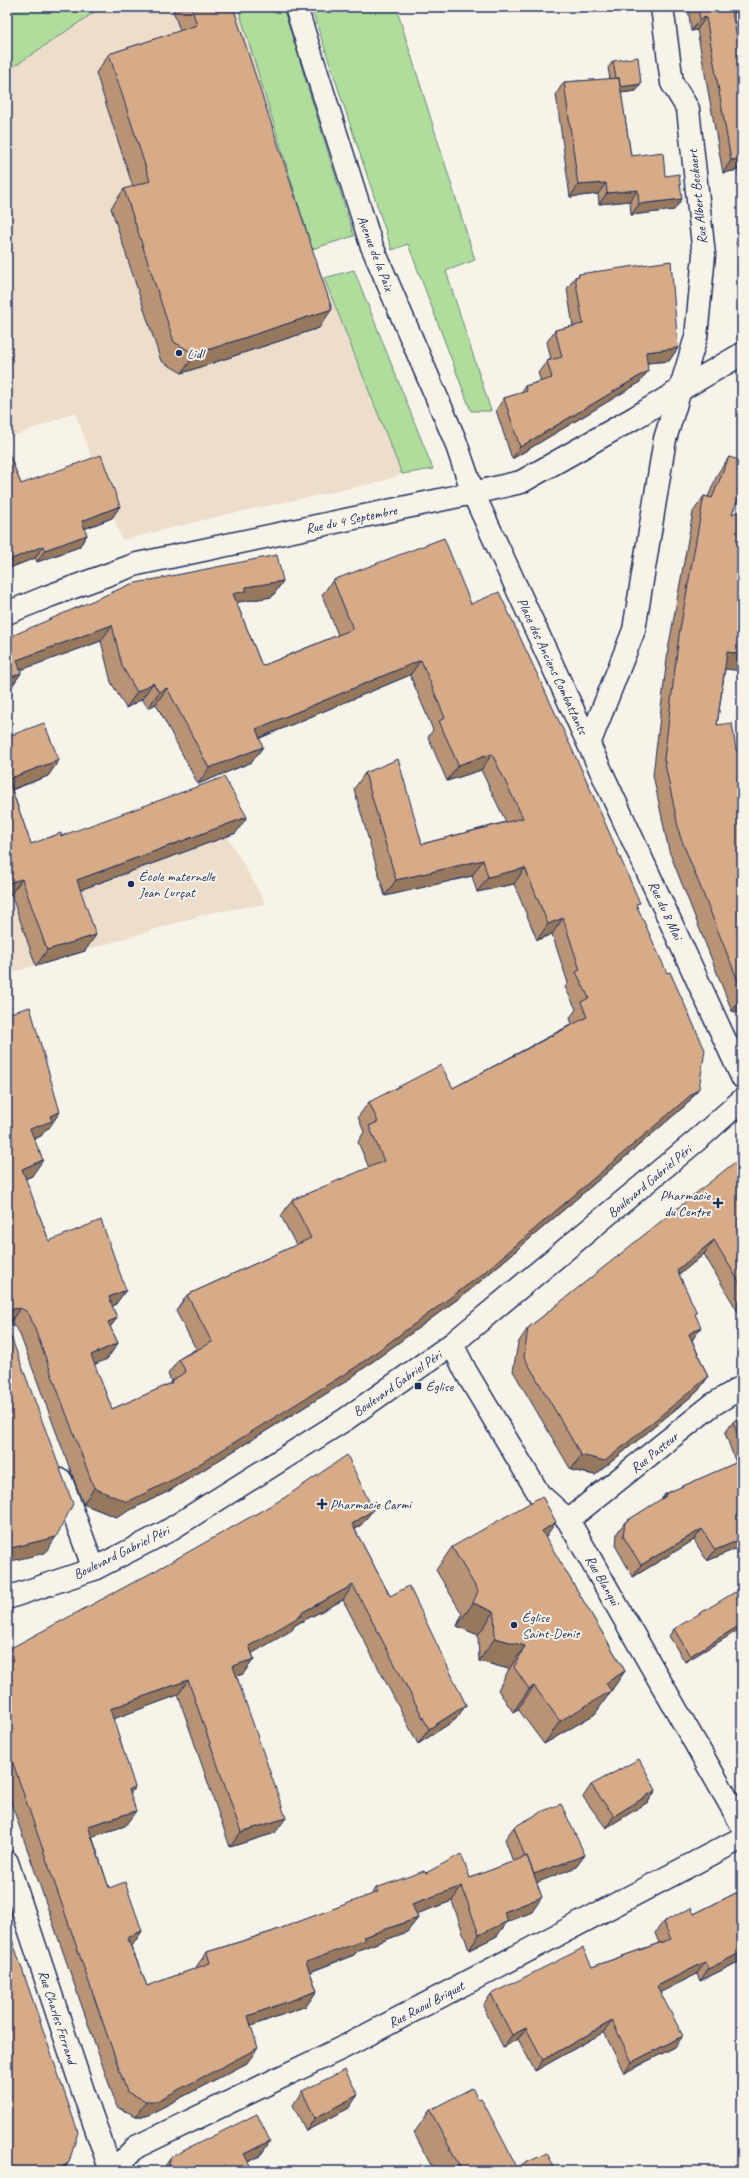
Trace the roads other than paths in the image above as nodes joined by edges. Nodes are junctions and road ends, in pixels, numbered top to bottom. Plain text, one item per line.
1 (296, 7) edge
2 (662, 7) edge
3 (742, 354) edge
4 (680, 390) junction
5 (473, 493) junction
6 (7, 613) edge
7 (589, 744) junction
8 (742, 1077) edge
9 (742, 1100) edge
10 (452, 1344) junction
11 (742, 1387) edge
12 (55, 1462) edge
13 (568, 1520) junction
14 (94, 1569) junction
15 (10, 1600) edge
16 (742, 1824) edge
17 (742, 1838) edge
18 (7, 1862) edge
19 (112, 2171) edge

1 - 5 street, Avenue de la Paix
2 - 4 street, Rue Albert Beckaert
3 - 4 street, Rue du 4 Septembre
4 - 5 street, Rue du 4 Septembre
4 - 7 street, Place des Anciens Combattants
5 - 6 street, Rue du 4 Septembre
5 - 7 street, Place des Anciens Combattants
7 - 8 street, Rue du 8 Mai
9 - 10 street, Boulevard Gabriel Péri
10 - 13 street, Rue Blanqui
10 - 14 street, Boulevard Gabriel Péri
11 - 13 street, Rue Pasteur
12 - 14 street
13 - 16 street, Rue Blanqui
14 - 15 street, Boulevard Gabriel Péri
17 - 19 street, Rue Raoul Briquet
18 - 19 street, Rue Charles Ferrand

